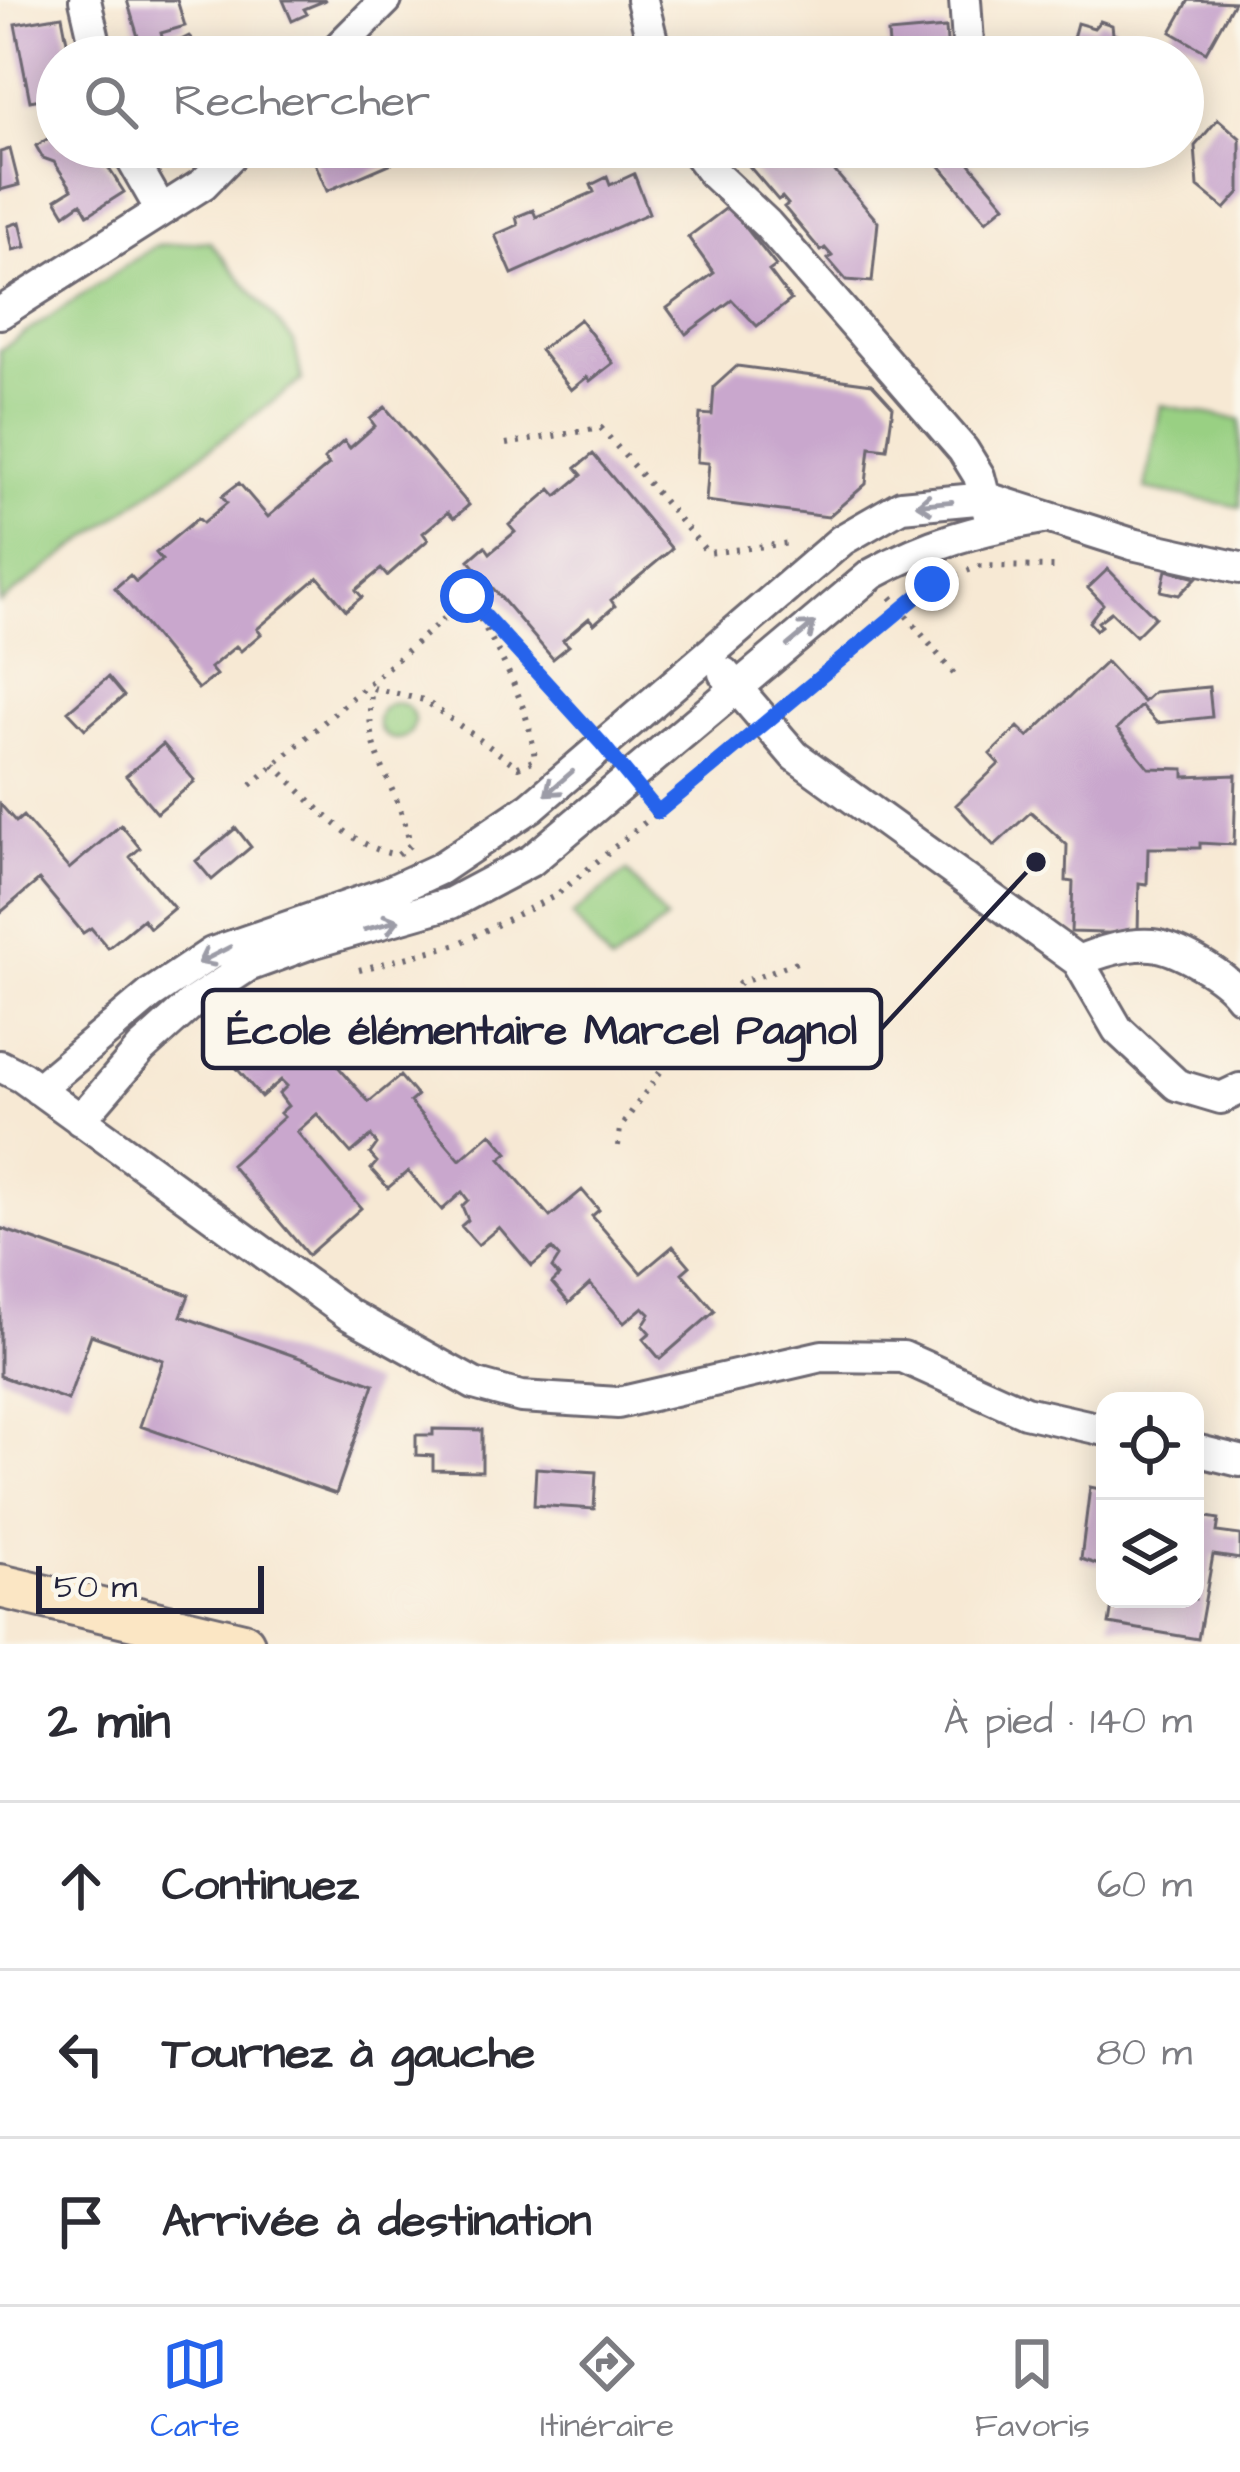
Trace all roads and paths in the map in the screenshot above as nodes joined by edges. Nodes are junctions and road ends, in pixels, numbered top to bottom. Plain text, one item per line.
1 (86, 0) edge
2 (386, 0) edge
3 (642, 0) edge
4 (965, 0) edge
5 (94, 36) edge
6 (350, 36) edge
7 (651, 36) edge
8 (967, 36) edge
9 (137, 168) edge
10 (219, 168) edge
11 (709, 168) edge
12 (161, 210) junction
13 (0, 313) edge
14 (506, 444) dead end
15 (989, 513) junction
16 (842, 540) junction
17 (1059, 567) dead end
18 (1240, 568) edge
19 (872, 574) junction
20 (467, 596) junction
21 (901, 609) junction
22 (708, 655) junction
23 (959, 680) dead end
24 (737, 689) junction
25 (766, 723) junction
26 (603, 745) junction
27 (274, 765) junction
28 (251, 785) dead end
29 (1078, 961) junction
30 (797, 962) dead end
31 (359, 970) dead end
32 (1240, 995) edge
33 (0, 1066) edge
34 (38, 1088) junction
35 (1240, 1090) edge
36 (80, 1120) junction
37 (618, 1146) dead end
38 (1096, 1428) edge
39 (1204, 1452) edge
40 (1240, 1460) edge
41 (0, 1586) edge
42 (243, 1644) edge

1 - 5 street
2 - 6 street
3 - 7 street
4 - 8 street
9 - 12 street
10 - 12 street
11 - 15 street
12 - 13 street
14 - 16 path
15 -> 16 street
15 - 18 street
15 - 19 street
16 - 22 street
17 - 21 path
19 - 21 path
24 -> 19 street
20 - 26 path
20 - 27 path
20 - 27 path
21 - 23 path
21 - 25 path
22 - 24 street
22 - 26 street
24 - 25 street
36 -> 24 street
25 - 29 street
25 - 31 path
26 -> 34 street
27 - 28 path
29 - 32 street
29 - 35 street
30 - 37 path
33 - 34 street
34 - 36 street
36 - 38 street
39 - 40 street
41 - 42 main road

